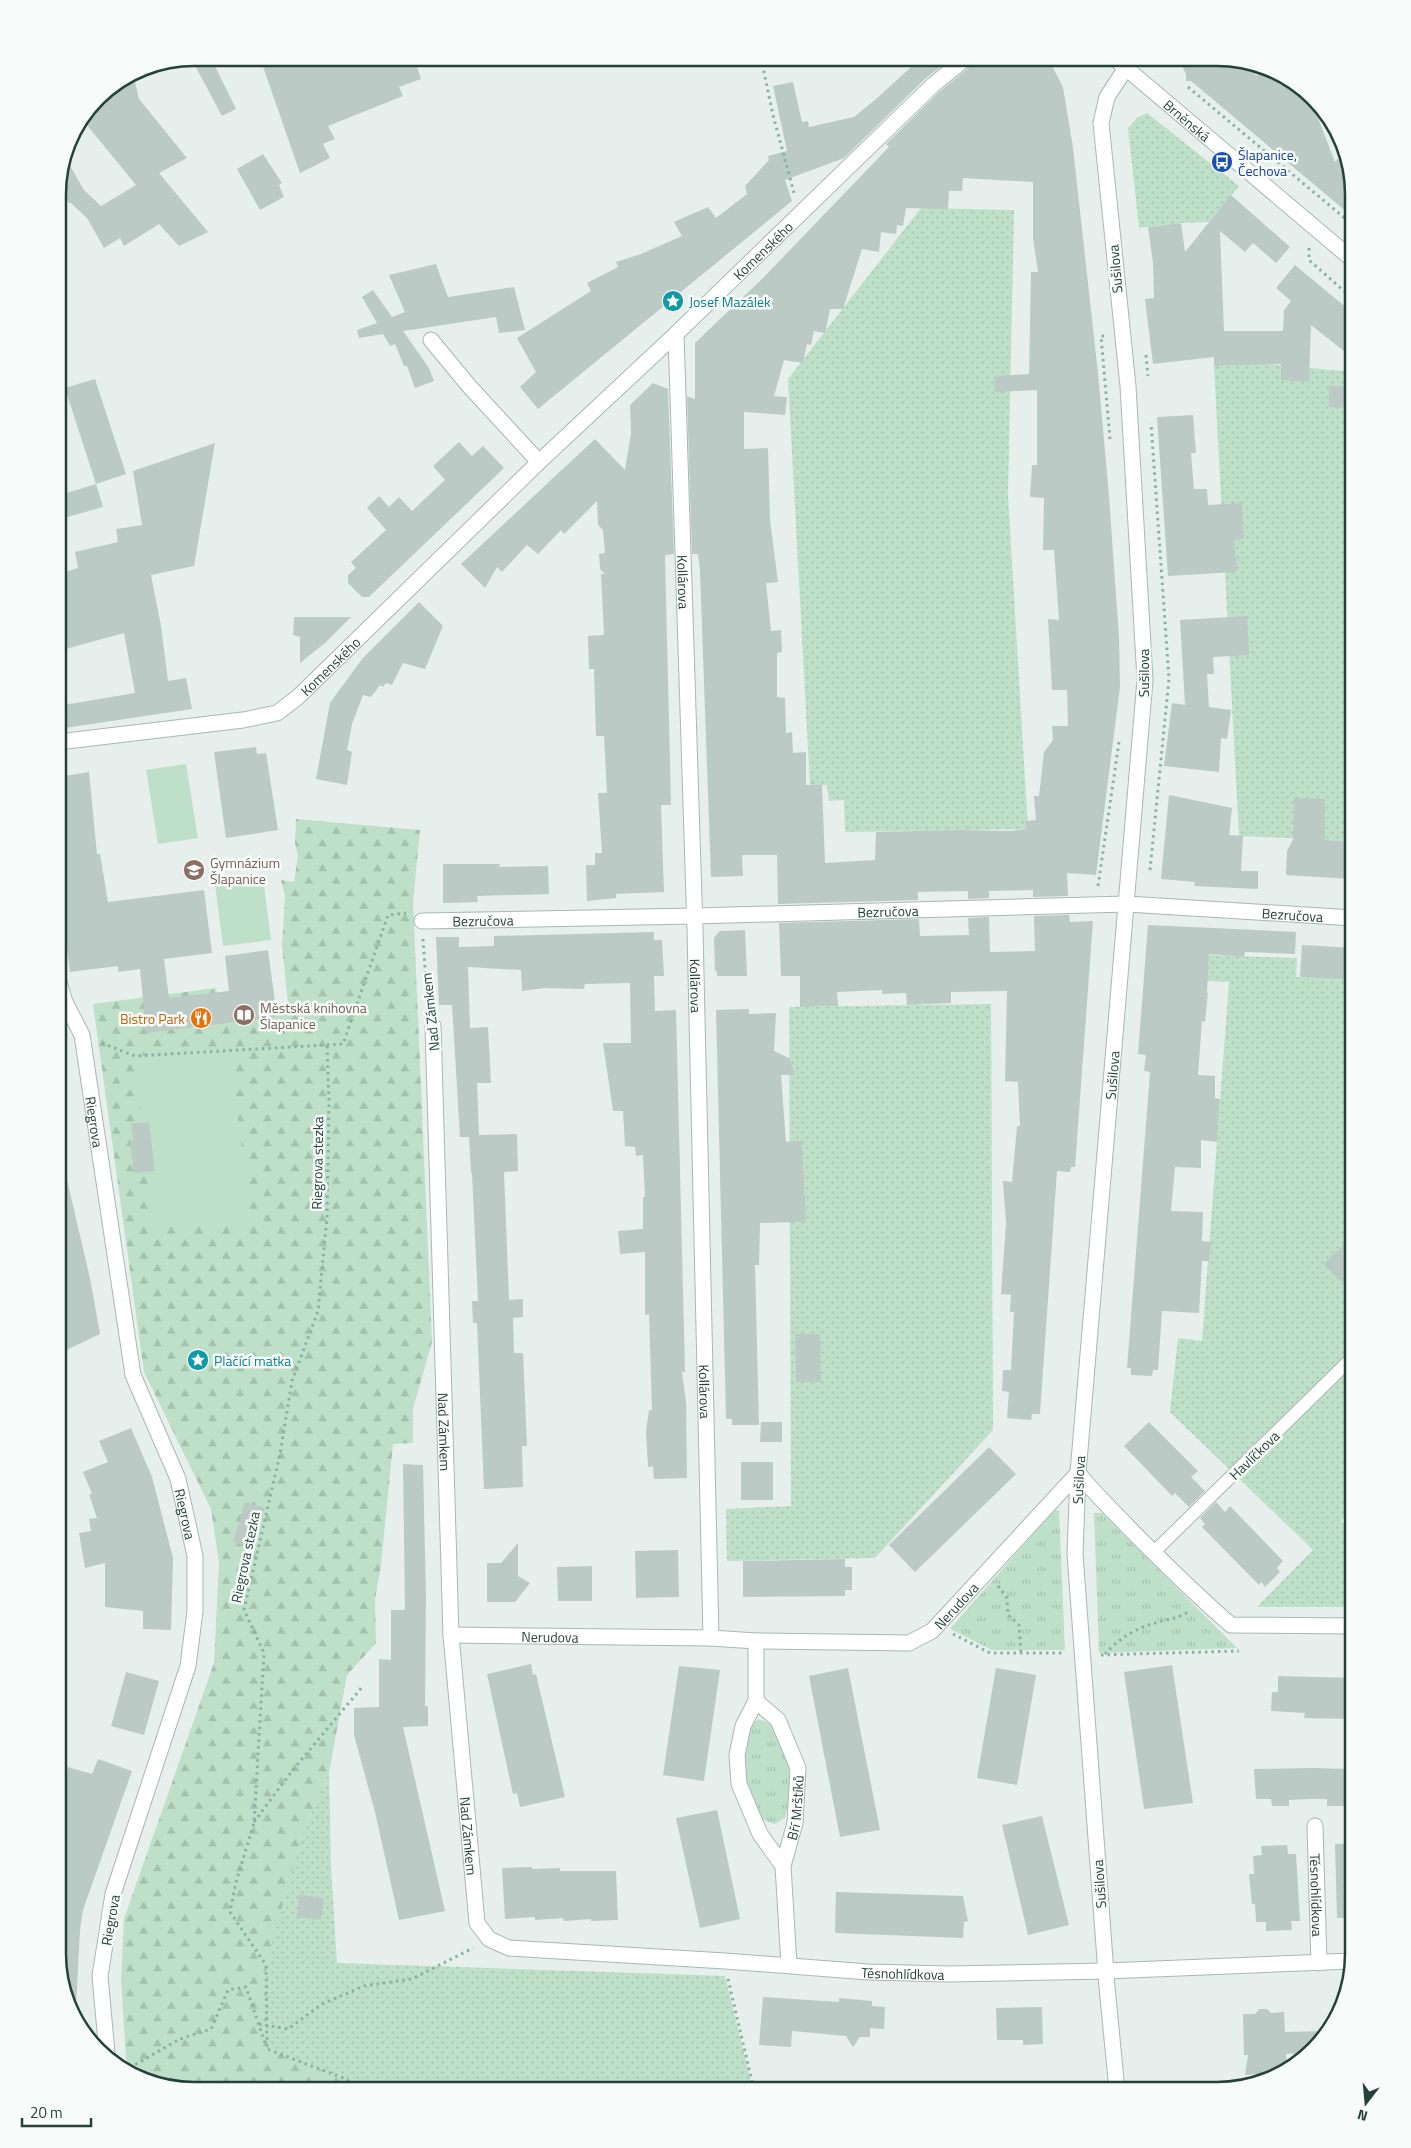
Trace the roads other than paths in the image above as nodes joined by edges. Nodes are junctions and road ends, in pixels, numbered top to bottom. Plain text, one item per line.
1 (956, 67) edge
2 (1124, 67) edge
3 (1131, 67) edge
4 (1345, 252) edge
5 (676, 334) junction
6 (432, 340) dead end
7 (539, 462) junction
8 (67, 741) edge
9 (1127, 904) junction
10 (695, 916) junction
11 (418, 917) road end
12 (1345, 917) edge
13 (67, 1011) edge
14 (433, 1026) road end
15 (1345, 1366) edge
16 (1078, 1473) junction
17 (1154, 1552) junction
18 (1345, 1626) edge
19 (451, 1635) junction
20 (711, 1638) junction
21 (756, 1641) junction
22 (756, 1701) junction
23 (1315, 1826) dead end
24 (783, 1866) junction
25 (489, 1940) joint
26 (1345, 1961) edge
27 (1318, 1963) junction
28 (789, 1965) junction
29 (1106, 1971) junction
30 (105, 2045) edge
31 (1116, 2082) edge

1 - 5 street, Komenského
2 - 9 street, Sušilova
3 - 4 street, Brněnská
5 - 7 street, Komenského
5 - 10 street, Kollárova
6 - 7 street
7 - 8 street, Komenského
9 - 10 street, Bezručova
9 - 12 street, Bezručova
9 - 16 street, Sušilova
10 - 11 street, Bezručova
10 - 20 street, Kollárova
13 - 30 street, Riegrova
14 - 19 street, Nad Zámkem
15 - 17 lane, Havlíčkova
16 - 17 street
16 - 21 street, Nerudova
16 - 29 street, Sušilova
17 - 18 street
19 - 20 street, Nerudova
19 - 25 street, Nad Zámkem
20 - 21 street, Nerudova
21 - 22 street, Bří Mrštíků
22 - 24 street, Bří Mrštíků
22 - 24 street, Bří Mrštíků
23 - 27 street, Těsnohlídkova
24 - 28 street, Bří Mrštíků
25 - 28 street, Těsnohlídkova
26 - 27 street, Těsnohlídkova
27 - 29 street, Těsnohlídkova
28 - 29 street, Těsnohlídkova
29 - 31 street, Sušilova

